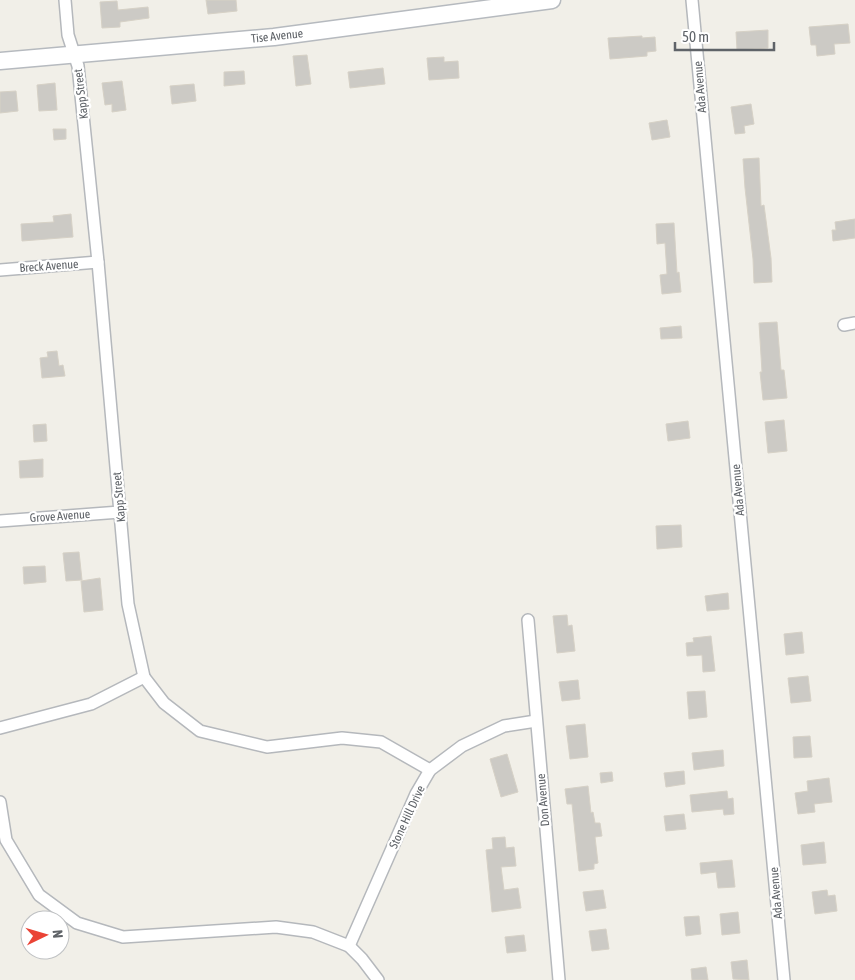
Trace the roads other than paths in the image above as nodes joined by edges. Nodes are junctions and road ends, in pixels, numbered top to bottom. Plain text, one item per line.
1 (65, 0) edge
2 (552, 0) edge
3 (692, 0) edge
4 (74, 55) junction
5 (0, 61) edge
6 (98, 262) junction
7 (0, 270) edge
8 (120, 512) junction
9 (0, 521) edge
10 (528, 620) dead end
11 (144, 677) junction
12 (536, 720) junction
13 (0, 728) edge
14 (430, 770) junction
15 (0, 802) edge
16 (349, 946) junction
17 (378, 980) edge
18 (559, 980) edge
19 (784, 980) edge

1 - 4 street, Kapp Street
2 - 4 street, Tise Avenue
3 - 19 street, Ada Avenue
4 - 5 street, Tise Avenue
4 - 6 street, Kapp Street
6 - 7 street, Breck Avenue
6 - 8 street, Kapp Street
8 - 9 street, Grove Avenue
8 - 11 street, Kapp Street
10 - 12 street, Don Avenue
11 - 13 street
11 - 14 street, Kapp Street
12 - 14 street, Stone Hill Drive
12 - 18 street, Don Avenue
14 - 16 street, Stone Hill Drive
15 - 16 street
16 - 17 street

